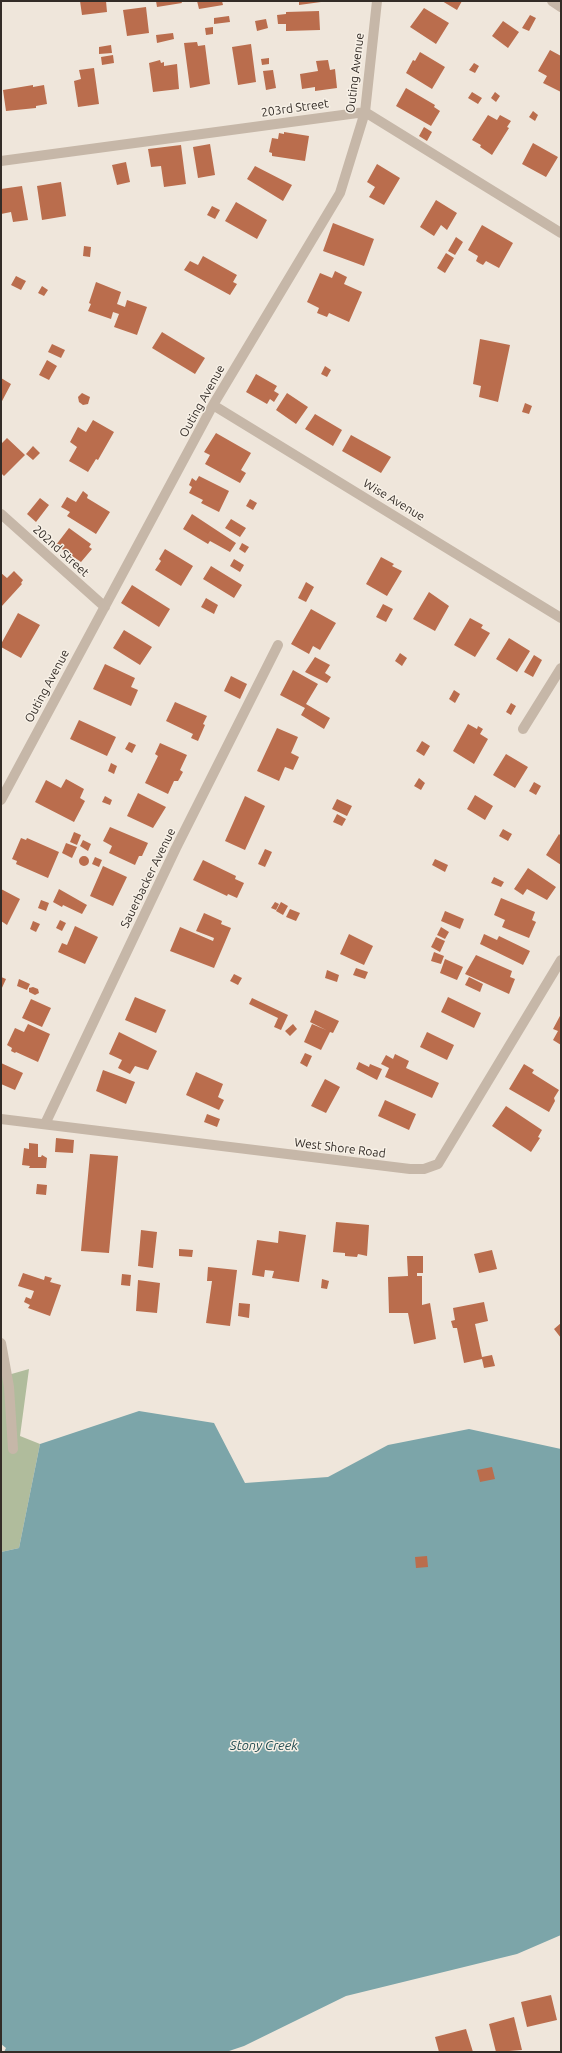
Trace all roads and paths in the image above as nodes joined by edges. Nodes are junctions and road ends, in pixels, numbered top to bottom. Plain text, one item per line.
1 (377, 1) edge
2 (552, 1) edge
3 (561, 7) edge
4 (365, 112) junction
5 (1, 161) edge
6 (561, 233) edge
7 (214, 405) junction
8 (1, 514) edge
9 (105, 607) junction
10 (561, 618) edge
11 (278, 645) dead end
12 (561, 668) edge
13 (523, 729) dead end
14 (1, 800) edge
15 (561, 960) edge
16 (1, 1119) edge
17 (45, 1124) junction
18 (1, 1343) edge
19 (13, 1449) dead end

1 - 4 street, Outing Avenue
2 - 3 street
4 - 5 street, 203rd Street
4 - 6 street
4 - 7 street, Outing Avenue
7 - 9 street, Outing Avenue
7 - 10 street, Wise Avenue
8 - 9 street, 202nd Street
9 - 14 street, Outing Avenue
11 - 17 street, Sauerbacker Avenue
12 - 13 street
15 - 17 street, West Shore Road
16 - 17 street, West Shore Road
18 - 19 street

